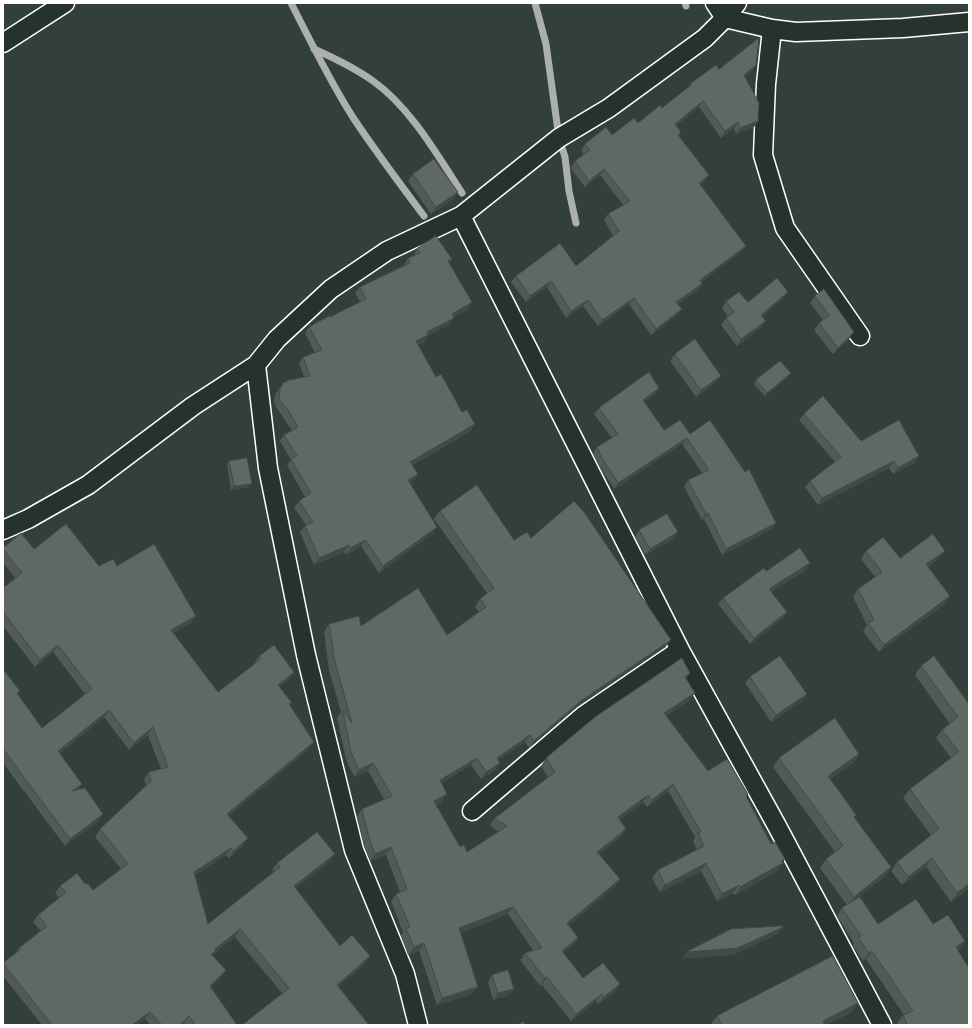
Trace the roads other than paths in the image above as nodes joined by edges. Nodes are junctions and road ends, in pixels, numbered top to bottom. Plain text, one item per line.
1 (65, 3) edge
2 (715, 3) edge
3 (736, 3) edge
4 (725, 18) junction
5 (969, 22) edge
6 (772, 29) junction
7 (3, 43) edge
8 (461, 216) junction
9 (860, 336) dead end
10 (256, 365) junction
11 (3, 530) edge
12 (680, 650) junction
13 (472, 810) dead end
14 (418, 1025) edge
15 (882, 1025) edge

1 - 7 street
2 - 4 street
3 - 4 street
4 - 6 street
4 - 8 street
5 - 6 street
6 - 9 street
8 - 10 street
8 - 12 street
10 - 11 street
10 - 14 street
12 - 13 street
12 - 15 street

